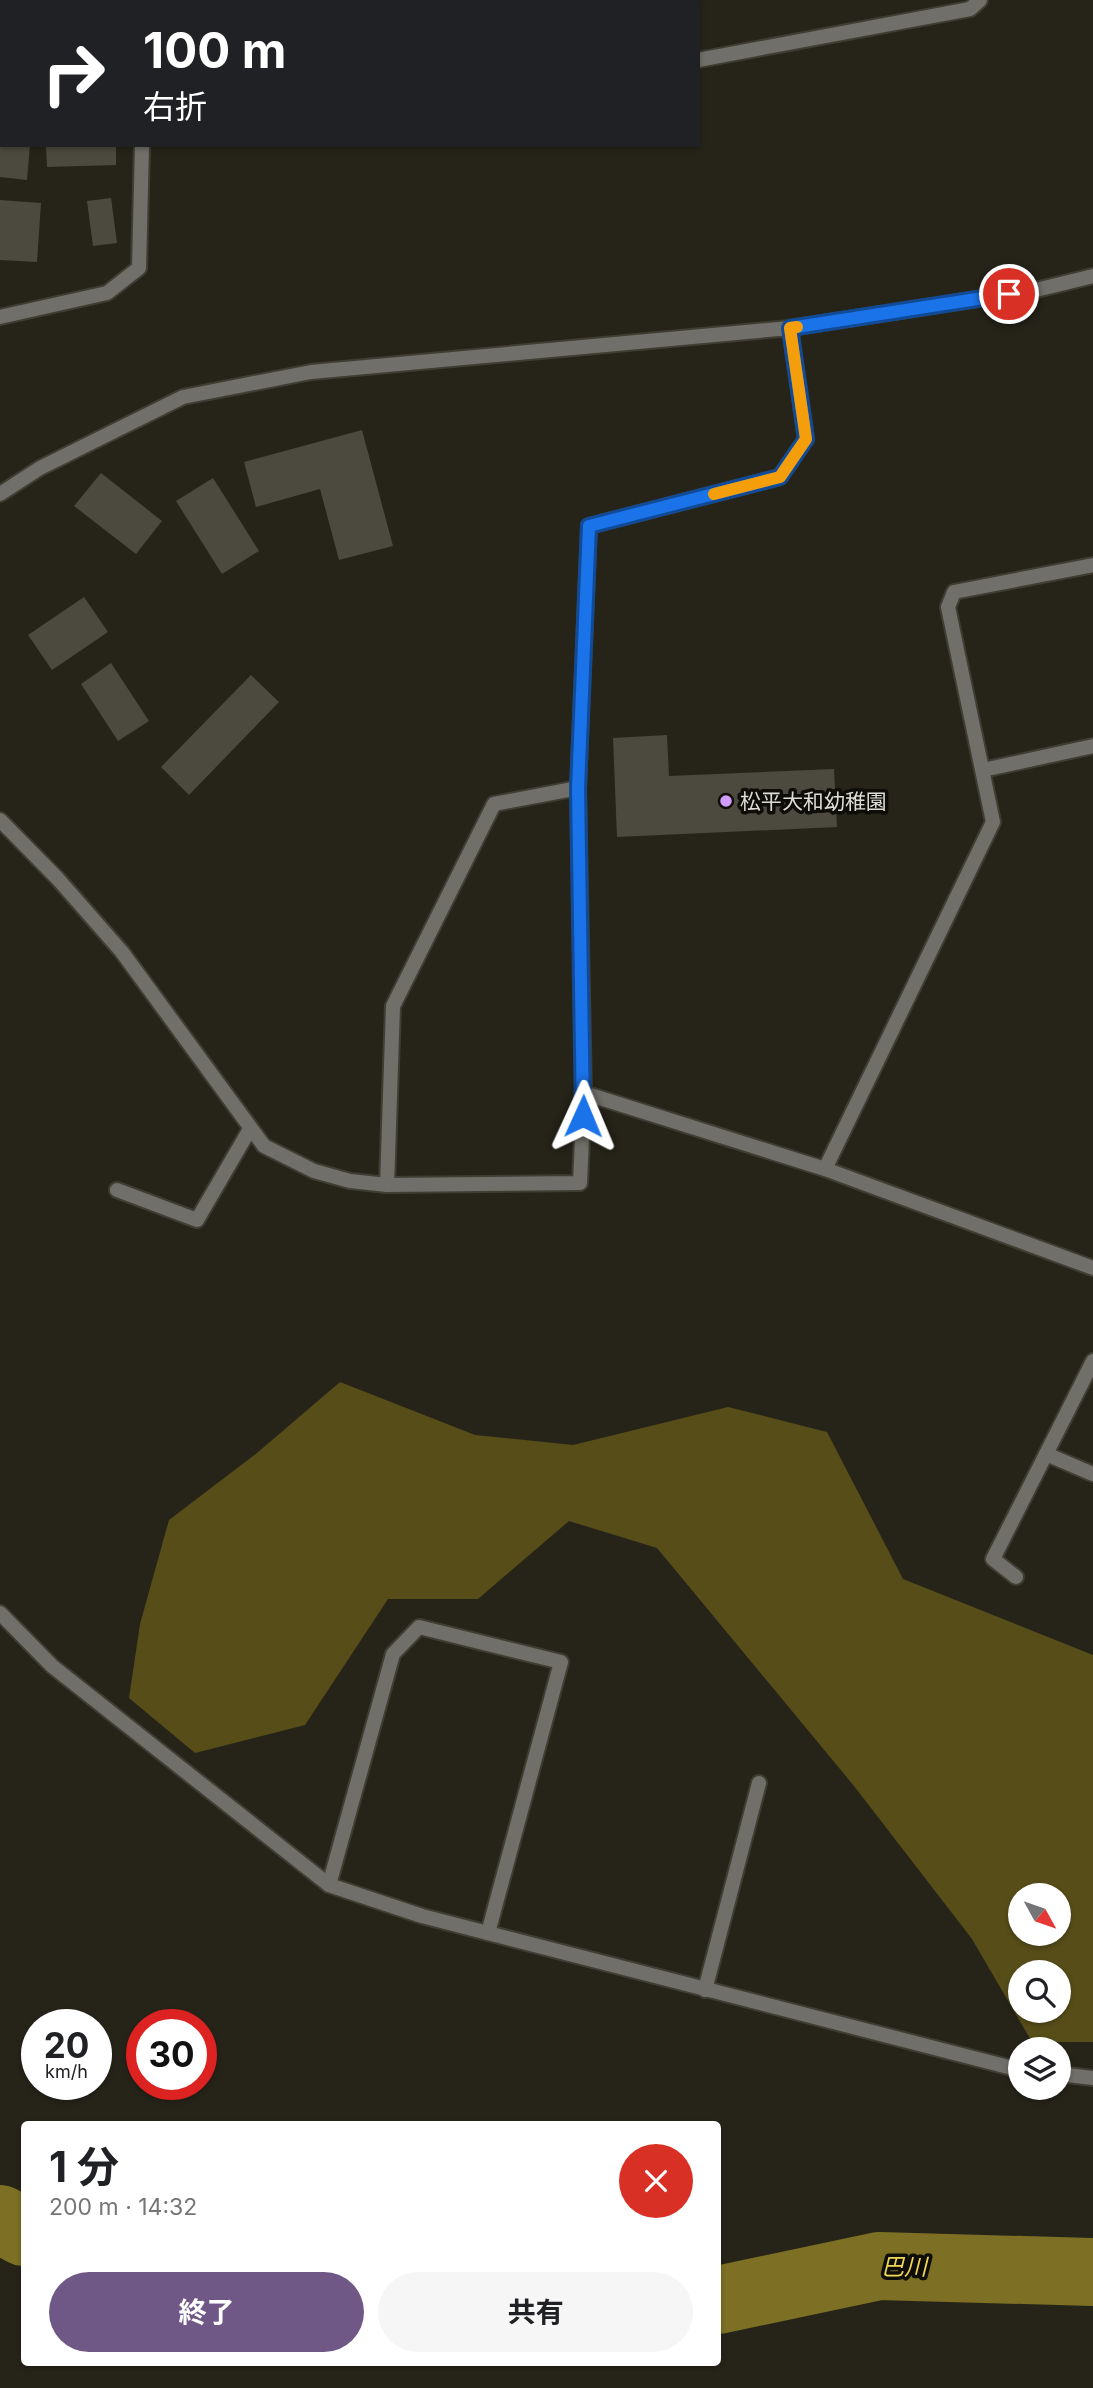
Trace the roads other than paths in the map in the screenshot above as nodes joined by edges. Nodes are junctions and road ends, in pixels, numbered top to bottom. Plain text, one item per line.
1 (980, 0) edge
2 (700, 60) edge
3 (142, 147) edge
4 (1093, 276) edge
5 (0, 317) edge
6 (790, 328) junction
7 (0, 494) edge
8 (1093, 565) edge
9 (1093, 746) edge
10 (983, 770) junction
11 (578, 788) junction
12 (0, 820) edge
13 (584, 1093) junction
14 (250, 1129) junction
15 (825, 1169) junction
16 (387, 1185) junction
17 (117, 1191) dead end
18 (1093, 1268) edge
19 (1093, 1361) edge
20 (1046, 1454) junction
21 (1093, 1474) edge
22 (1016, 1577) dead end
23 (0, 1613) edge
24 (759, 1783) dead end
25 (329, 1885) junction
26 (488, 1933) junction
27 (705, 1990) junction
28 (1008, 2067) edge
29 (1071, 2075) edge
30 (1093, 2078) edge

1 - 2 street
3 - 5 street
4 - 6 street
6 - 7 street
6 - 11 street
8 - 10 street
9 - 10 street
10 - 15 street
11 - 13 street
11 - 16 street
12 - 14 street
13 - 15 street
13 - 16 street
14 - 16 street
14 - 17 street
15 - 18 street
19 - 20 street
20 - 21 street
20 - 22 street
23 - 25 street
24 - 27 street
25 - 26 street
25 - 26 street
26 - 27 street
27 - 28 street
29 - 30 street

